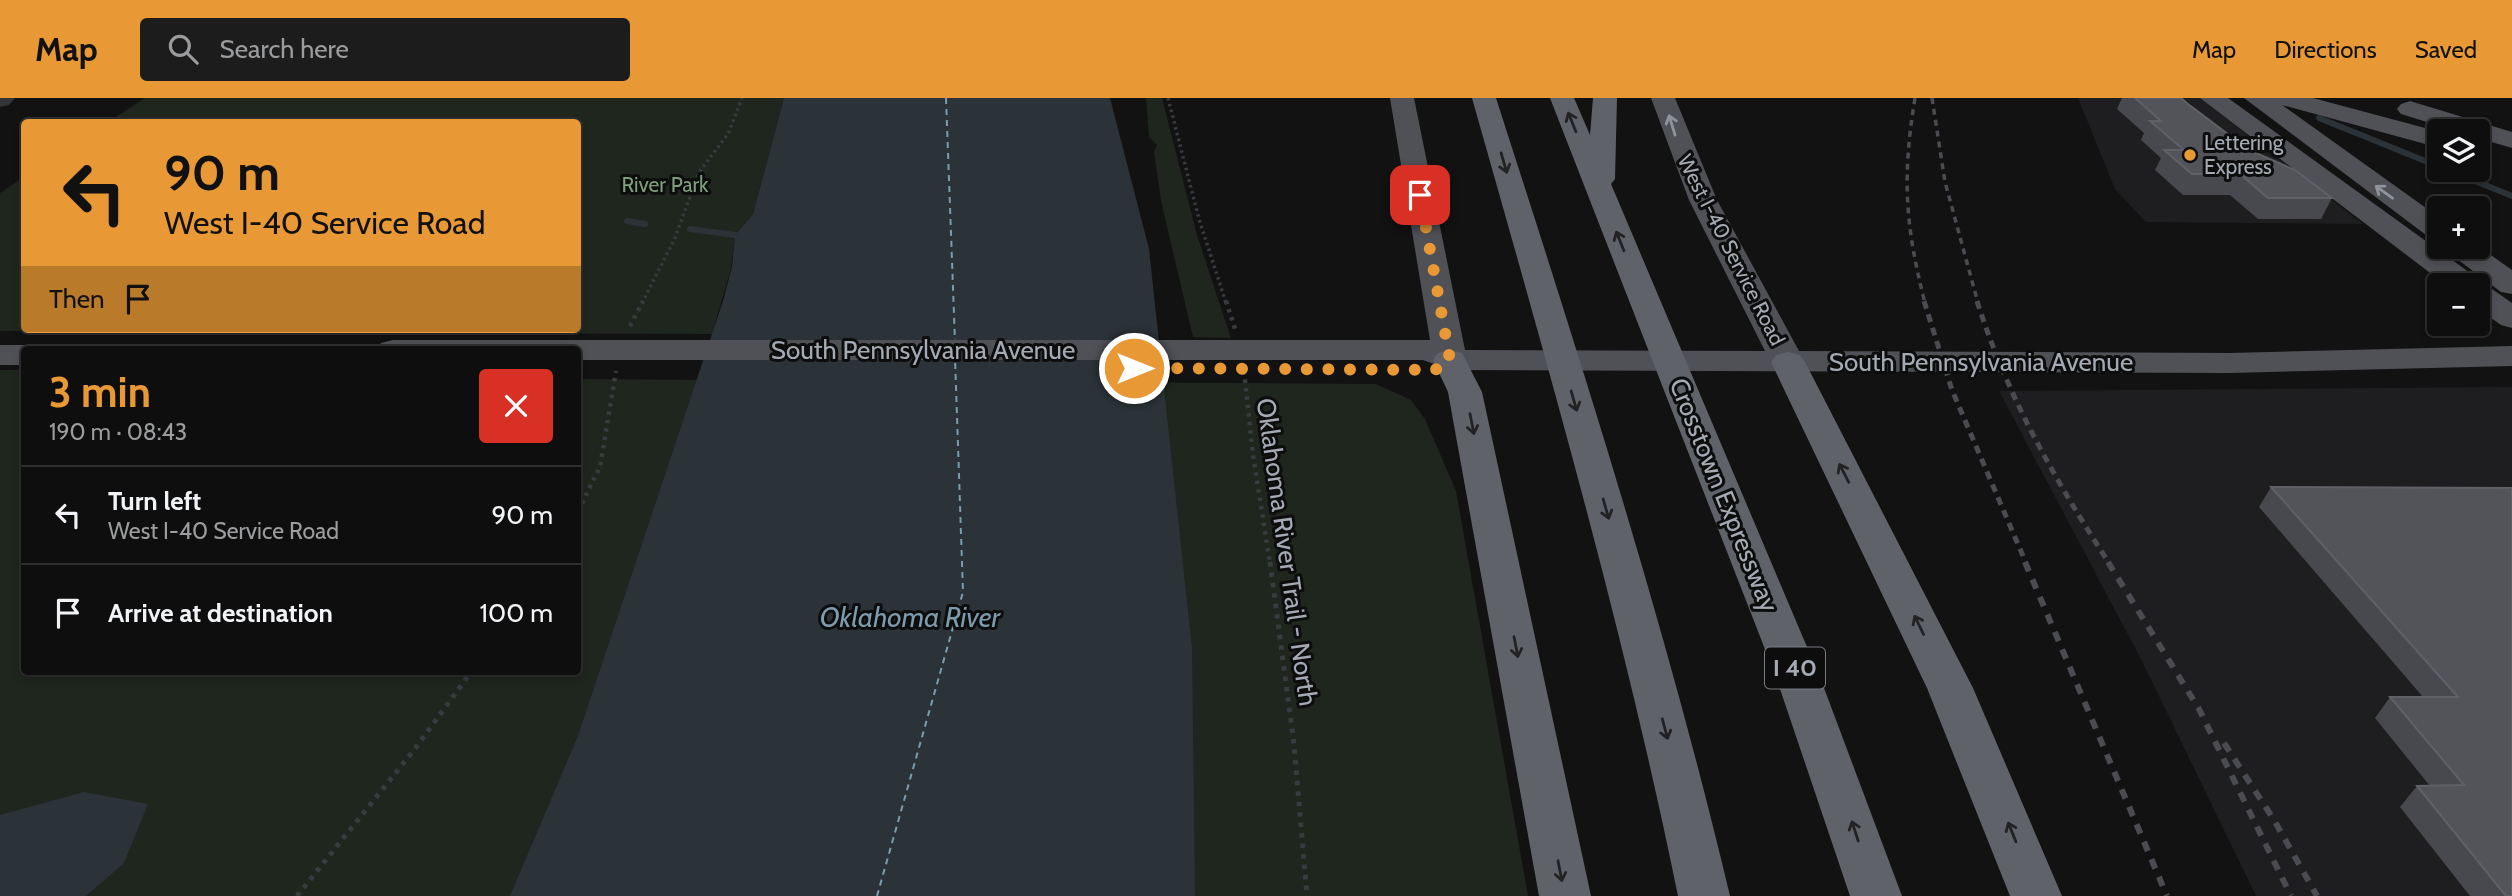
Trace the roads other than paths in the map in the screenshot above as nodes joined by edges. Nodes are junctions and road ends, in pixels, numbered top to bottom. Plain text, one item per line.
1 (1402, 98) edge
2 (1485, 98) edge
3 (1562, 98) edge
4 (1605, 98) edge
5 (1663, 98) edge
6 (2212, 98) edge
7 (2370, 98) edge
8 (2246, 107) edge
9 (2283, 107) edge
10 (2427, 136) edge
11 (2512, 140) edge
12 (2246, 155) edge
13 (2490, 155) edge
14 (2512, 162) edge
15 (2324, 183) junction
16 (1600, 192) junction
17 (2427, 222) edge
18 (2476, 259) edge
19 (2449, 273) edge
20 (2512, 285) edge
21 (2490, 302) edge
22 (2512, 318) edge
23 (581, 349) edge
24 (0, 355) edge
25 (21, 355) edge
26 (2512, 356) edge
27 (1376, 360) junction
28 (1450, 360) junction
29 (1788, 362) junction
30 (581, 366) edge
31 (1565, 896) edge
32 (1703, 896) edge
33 (1876, 896) edge
34 (2036, 896) edge

1 - 28 main road
2 -> 32 highway
16 -> 3 highway, Crosstown Expressway / I 40
4 - 16 highway
29 -> 5 main road, West I-40 Service Road
6 - 8 main road
7 - 11 main road
8 - 9 main road
8 - 15 main road
9 - 10 main road
17 -> 9 main road
12 - 15 lane
13 - 14 main road
15 - 19 main road
33 -> 16 highway, Crosstown Expressway / I 40
18 - 20 main road
21 - 22 main road
23 - 27 main road, South Pennsylvania Avenue
24 - 25 main road
26 - 29 main road, South Pennsylvania Avenue
27 - 28 main road, South Pennsylvania Avenue
27 - 30 main road, South Pennsylvania Avenue
28 - 29 main road, South Pennsylvania Avenue
28 -> 31 highway
34 -> 29 highway

